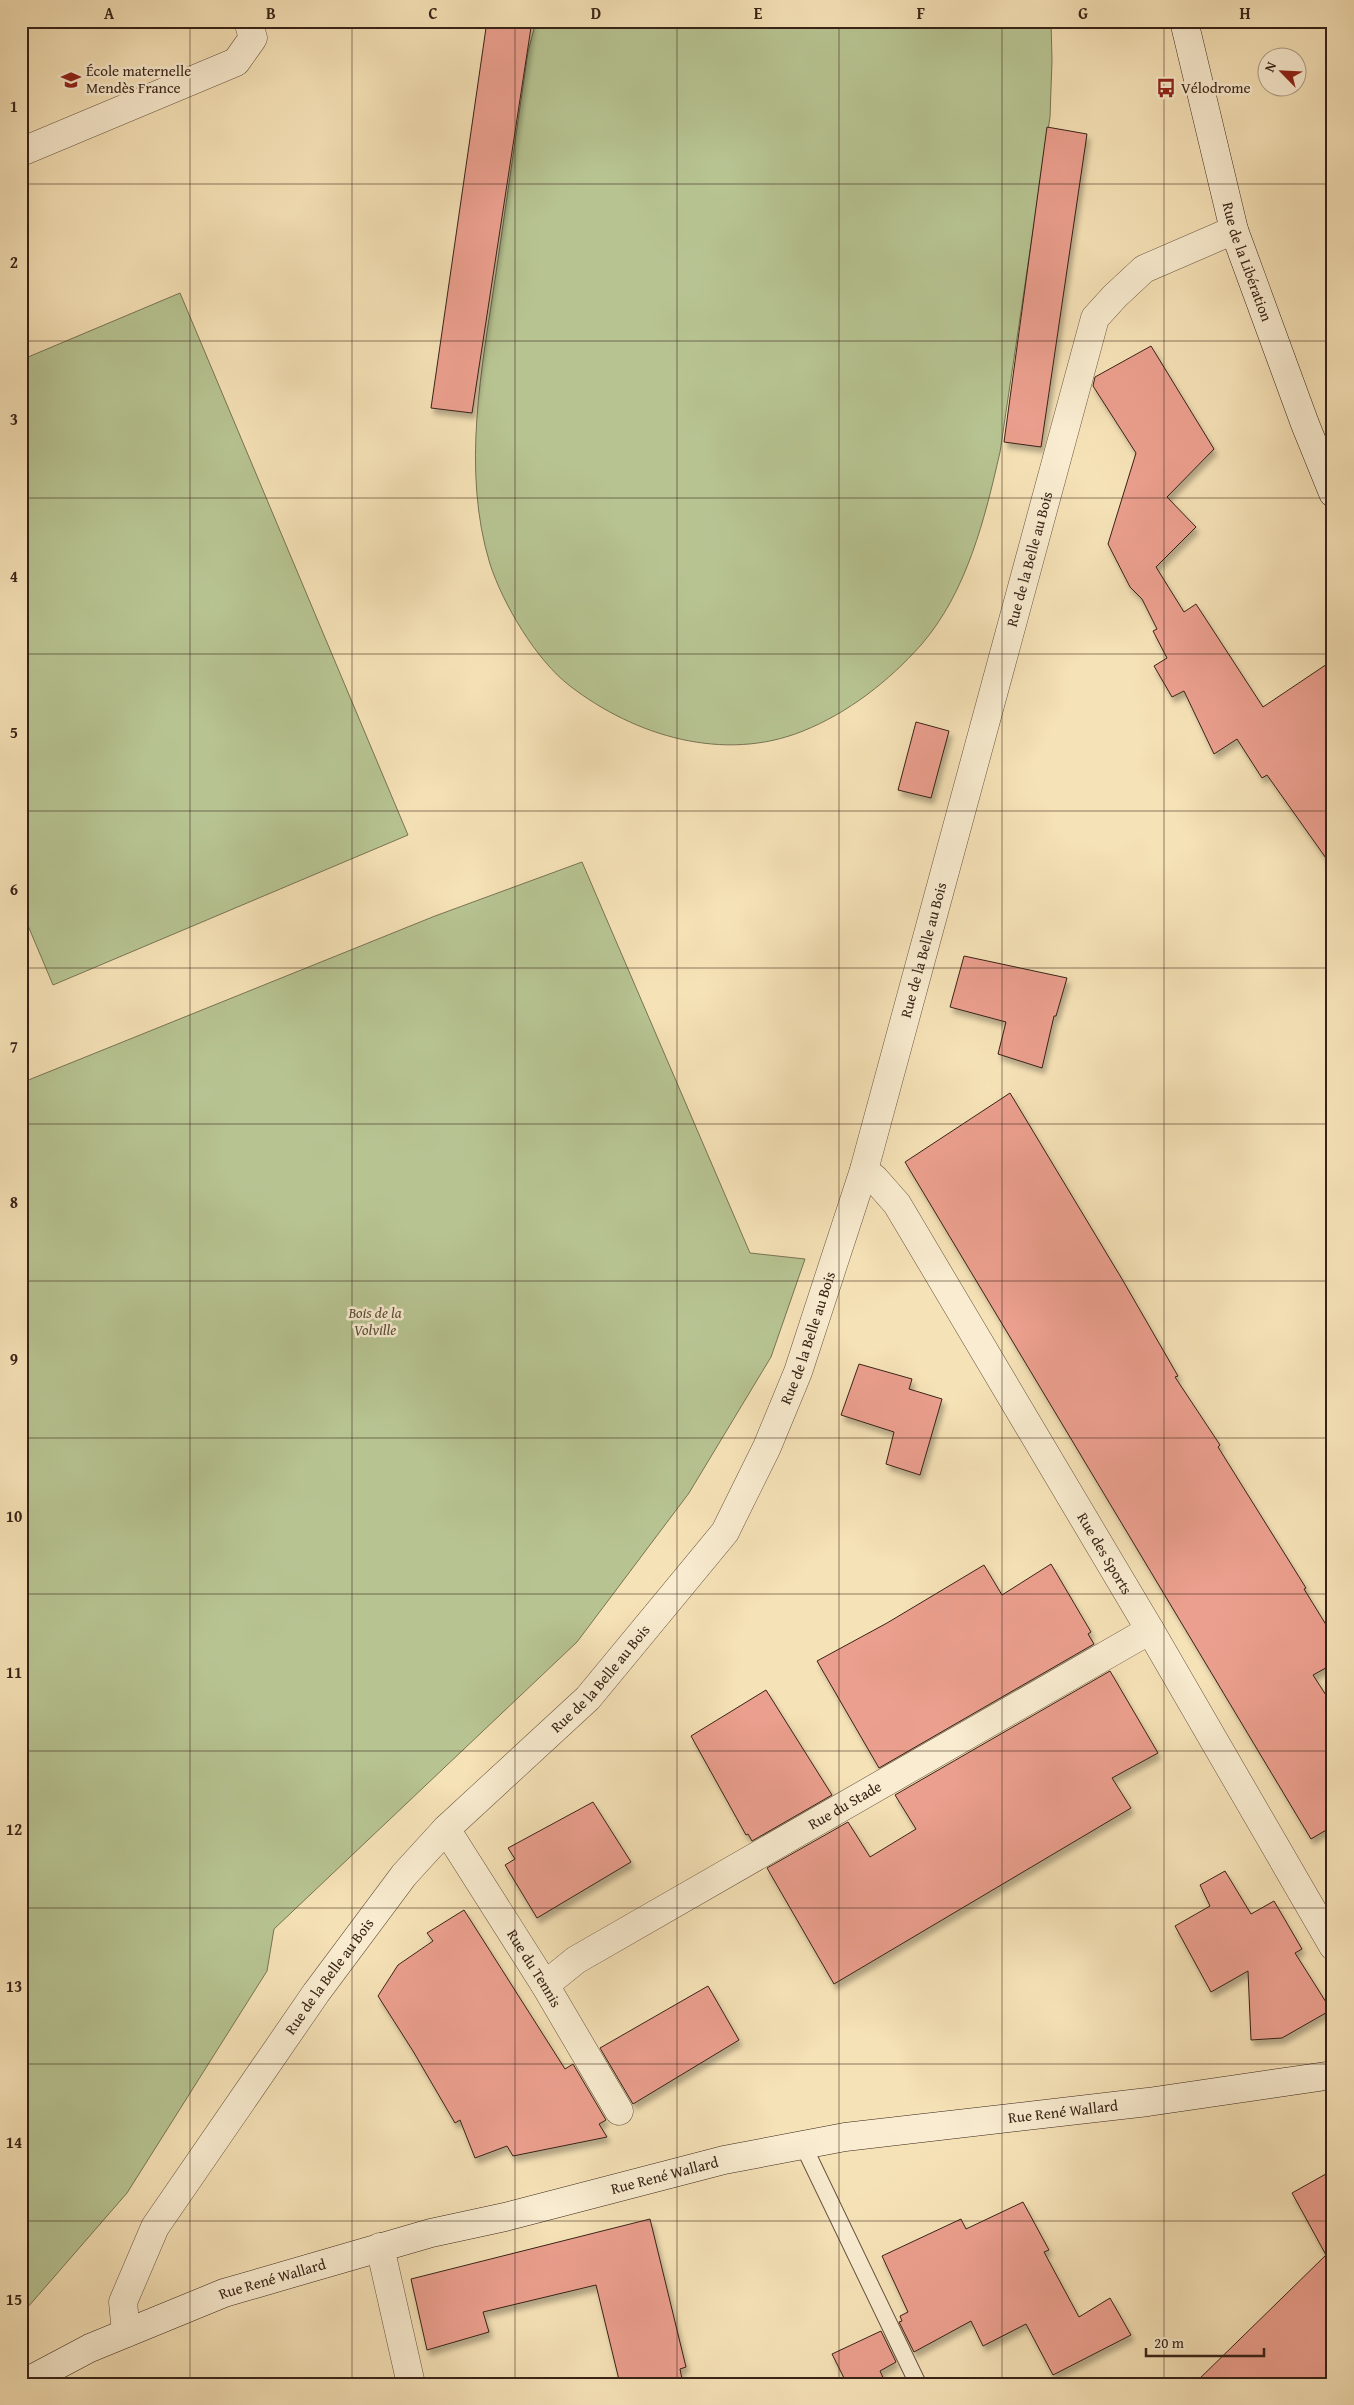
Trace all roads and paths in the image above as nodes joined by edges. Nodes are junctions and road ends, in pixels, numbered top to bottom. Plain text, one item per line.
1 (248, 21) edge
2 (1184, 21) edge
3 (21, 152) edge
4 (1234, 230) junction
5 (1333, 494) edge
6 (864, 1170) junction
7 (1150, 1630) junction
8 (446, 1829) junction
9 (1333, 1946) edge
10 (544, 1985) junction
11 (1333, 2075) edge
12 (619, 2111) dead end
13 (802, 2145) junction
14 (380, 2247) junction
15 (126, 2333) junction
16 (22, 2384) edge
17 (411, 2384) edge
18 (918, 2384) edge

1 - 3 street
2 - 4 street, Rue de la Libération
4 - 5 street, Rue de la Libération
4 - 6 street, Rue de la Belle au Bois
6 - 7 street, Rue des Sports
6 - 8 street, Rue de la Belle au Bois
7 - 9 street, Rue des Sports
7 - 10 street, Rue du Stade
8 - 10 street, Rue du Tennis
8 - 15 street, Rue de la Belle au Bois
10 - 12 street, Rue du Tennis
11 - 13 street, Rue René Wallard
13 - 14 street, Rue René Wallard
13 - 18 lane
14 - 15 street, Rue René Wallard
14 - 17 street
15 - 16 street, Rue René Wallard

